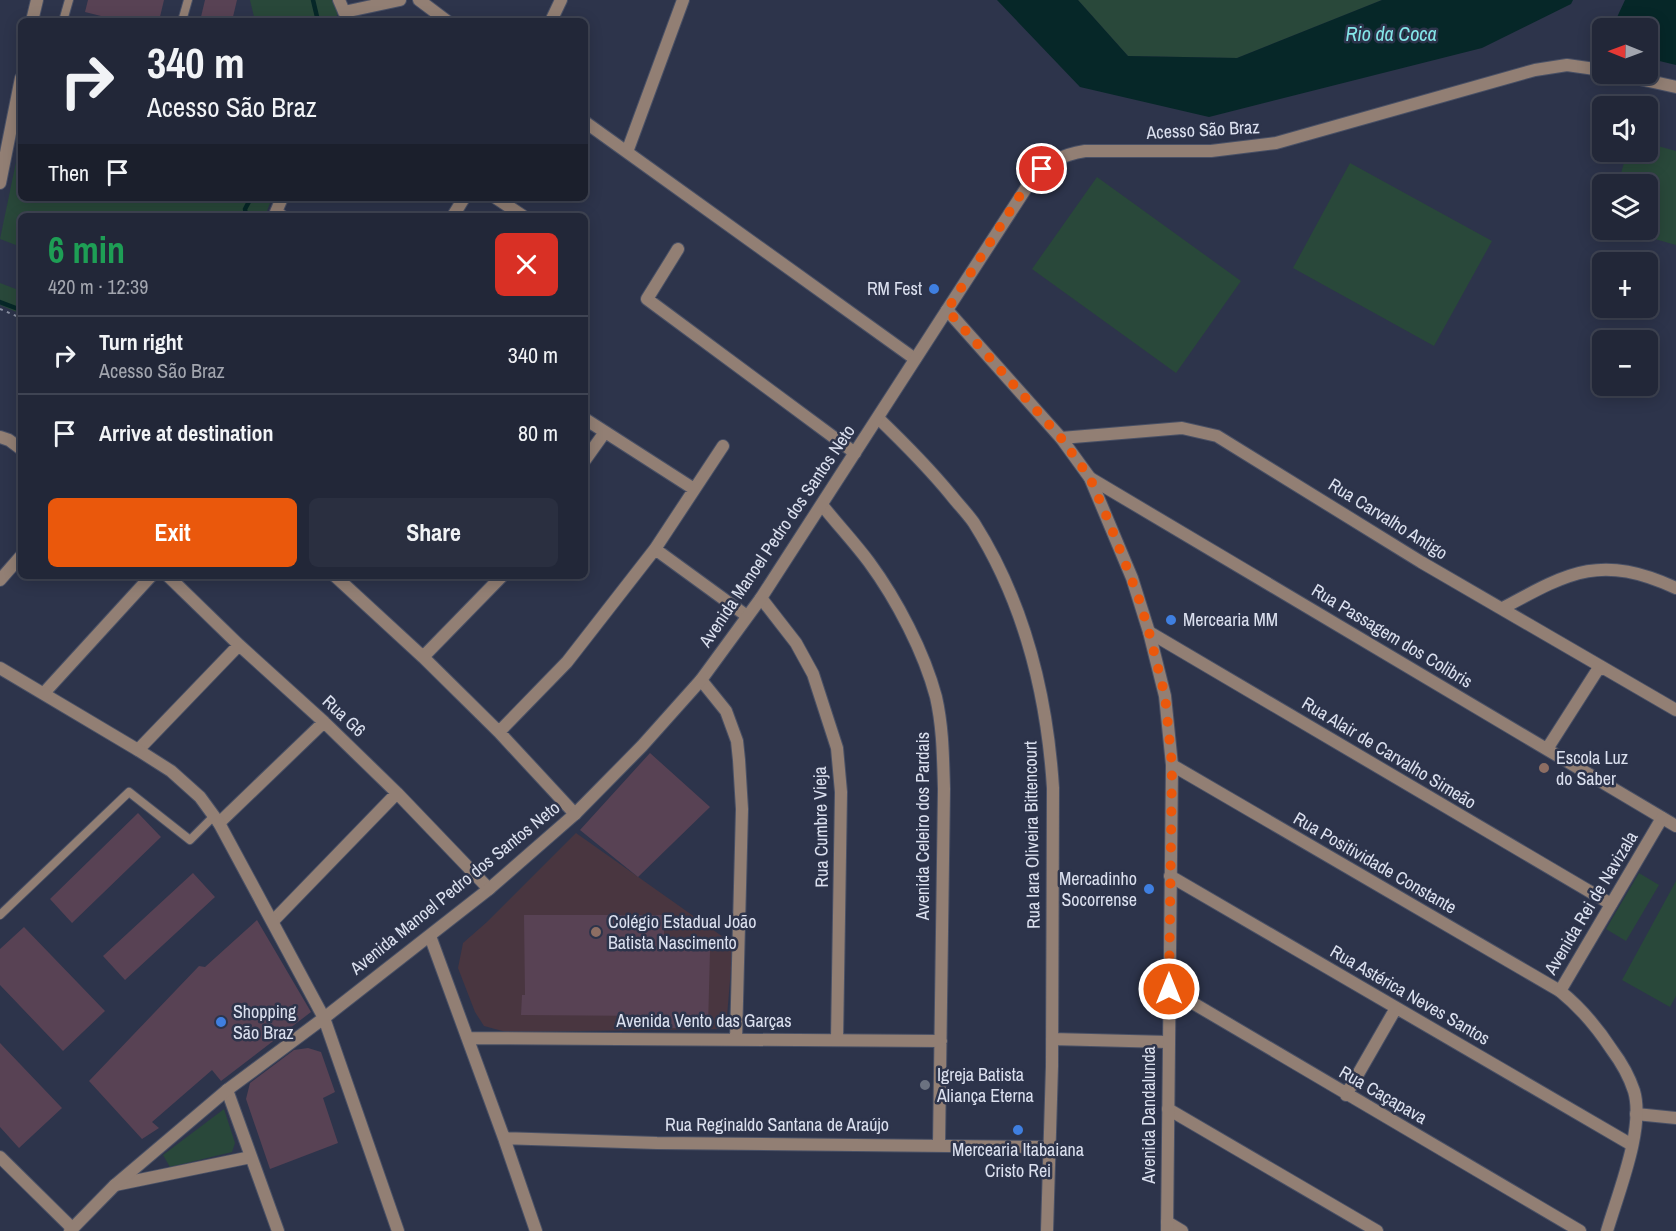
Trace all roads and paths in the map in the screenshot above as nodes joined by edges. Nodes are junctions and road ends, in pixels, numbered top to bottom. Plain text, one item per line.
1 (37, 0) edge
2 (69, 0) edge
3 (188, 0) edge
4 (400, 0) edge
5 (419, 0) edge
6 (561, 0) edge
7 (683, 0) edge
8 (344, 11) edge
9 (33, 18) edge
10 (64, 18) edge
11 (183, 18) edge
12 (443, 18) edge
13 (552, 18) edge
14 (1592, 69) edge
15 (1658, 83) edge
16 (1676, 87) edge
17 (18, 93) edge
18 (588, 124) edge
19 (627, 152) junction
20 (0, 183) edge
21 (500, 201) edge
22 (518, 213) edge
23 (678, 249) dead end
24 (0, 309) edge
25 (947, 310) junction
26 (18, 317) edge
27 (915, 359) junction
28 (878, 418) junction
29 (588, 421) edge
30 (604, 432) junction
31 (0, 437) edge
32 (1061, 438) junction
33 (723, 446) dead end
34 (18, 447) edge
35 (855, 453) junction
36 (588, 456) edge
37 (1090, 478) junction
38 (694, 489) junction
39 (822, 505) junction
40 (654, 549) junction
41 (18, 559) edge
42 (148, 579) edge
43 (171, 579) edge
44 (341, 579) edge
45 (499, 579) edge
46 (0, 580) edge
47 (1676, 588) edge
48 (761, 598) junction
49 (1503, 608) junction
50 (747, 616) junction
51 (1149, 632) junction
52 (239, 645) junction
53 (423, 657) junction
54 (1600, 666) junction
55 (0, 668) edge
56 (701, 680) junction
57 (44, 693) junction
58 (1676, 710) edge
59 (324, 722) junction
60 (498, 732) junction
61 (1547, 749) junction
62 (138, 750) junction
63 (1172, 765) junction
64 (397, 793) junction
65 (575, 814) junction
66 (1662, 818) junction
67 (217, 819) junction
68 (1676, 826) edge
69 (1170, 876) junction
70 (489, 889) junction
71 (1611, 904) junction
72 (0, 915) edge
73 (273, 921) junction
74 (430, 936) junction
75 (1169, 989) junction
76 (1560, 991) junction
77 (1396, 1008) junction
78 (324, 1018) junction
79 (468, 1038) junction
80 (1052, 1039) junction
81 (736, 1040) junction
82 (837, 1040) junction
83 (940, 1041) junction
84 (1168, 1042) junction
85 (227, 1090) junction
86 (1346, 1095) junction
87 (1168, 1109) junction
88 (1636, 1114) junction
89 (1676, 1118) edge
90 (504, 1138) junction
91 (939, 1145) junction
92 (1632, 1145) junction
93 (1049, 1147) junction
94 (0, 1157) edge
95 (251, 1157) junction
96 (116, 1185) junction
97 (1167, 1227) edge
98 (71, 1230) edge
99 (278, 1231) edge
100 (398, 1231) edge
101 (536, 1231) edge
102 (1047, 1231) edge
103 (1182, 1231) edge
104 (1377, 1231) edge
105 (1580, 1231) edge
106 (1607, 1231) edge

1 - 9 street
2 - 10 lane
3 - 11 lane
4 - 8 street
5 - 12 street
6 - 13 street
7 - 19 street
14 - 25 street, Acesso São Braz
15 - 16 street
17 - 20 street
18 - 19 street
19 - 27 street
21 - 22 street
23 - 35 street
24 - 26 path
25 - 27 street, Avenida Manoel Pedro dos Santos Neto
25 - 32 street, Avenida Dandalunda
27 - 28 street, Avenida Manoel Pedro dos Santos Neto
28 - 35 street, Avenida Manoel Pedro dos Santos Neto
28 - 80 street, Rua Iara Oliveira Bittencourt
29 - 30 street
30 - 36 street
30 - 38 street
31 - 34 street
32 - 37 street, Avenida Dandalunda
32 - 49 street, Rua Carvalho Antigo
33 - 38 street
35 - 39 street, Avenida Manoel Pedro dos Santos Neto
37 - 51 street, Avenida Dandalunda
37 - 61 street, Rua Passagem dos Colibris
38 - 40 street
39 - 48 street, Avenida Manoel Pedro dos Santos Neto
39 - 83 street, Avenida Celeiro dos Pardais
40 - 50 street
40 - 60 street
41 - 46 street
42 - 57 street
43 - 52 street, Rua G6
44 - 53 street
45 - 53 street
47 - 49 street
48 - 50 street, Avenida Manoel Pedro dos Santos Neto
48 - 82 street, Rua Cumbre Vieja
49 - 54 street, Rua Carvalho Antigo
50 - 56 street, Avenida Manoel Pedro dos Santos Neto
51 - 63 street, Avenida Dandalunda
51 - 71 street, Rua Alair de Carvalho Simeão
52 - 59 street, Rua G6
52 - 62 street
53 - 60 street
54 - 58 street, Rua Carvalho Antigo
54 - 61 street
55 - 57 street
56 - 65 street, Avenida Manoel Pedro dos Santos Neto
56 - 81 street
57 - 62 street
59 - 64 street, Rua G6
59 - 67 street
60 - 65 street
61 - 66 street, Rua Passagem dos Colibris
62 - 67 street
63 - 69 street, Avenida Dandalunda
63 - 76 street, Rua Positividade Constante
64 - 70 street, Rua G6
64 - 73 street
65 - 70 street, Avenida Manoel Pedro dos Santos Neto
66 - 68 street, Rua Passagem dos Colibris
66 - 71 street, Avenida Rei de Navizala
67 - 72 lane
67 - 73 street
69 - 75 street, Avenida Dandalunda
69 - 77 street, Rua Astérica Neves Santos
70 - 74 street, Avenida Manoel Pedro dos Santos Neto
71 - 76 street, Avenida Rei de Navizala
73 - 78 street
74 - 78 street, Avenida Manoel Pedro dos Santos Neto
74 - 79 street
75 - 84 street, Avenida Dandalunda
75 - 86 street, Rua Caçapava
76 - 88 street, Avenida Rei de Navizala
77 - 86 street
77 - 92 street, Rua Astérica Neves Santos
78 - 85 street, Avenida Manoel Pedro dos Santos Neto
78 - 100 street
79 - 81 street, Avenida Vento das Garças
79 - 90 street
80 - 84 street
80 - 93 street, Rua Iara Oliveira Bittencourt
81 - 82 street, Avenida Vento das Garças
82 - 83 street, Avenida Vento das Garças
83 - 91 street, Avenida Celeiro dos Pardais
84 - 87 street, Avenida Dandalunda
85 - 95 street
85 - 96 street, Avenida Manoel Pedro dos Santos Neto
86 - 105 street, Rua Caçapava
87 - 97 street, Avenida Dandalunda
87 - 104 street
88 - 89 street
88 - 92 street, Avenida Rei de Navizala
90 - 91 street, Rua Reginaldo Santana de Araújo
90 - 101 street
91 - 93 street, Rua Reginaldo Santana de Araújo
92 - 106 street, Avenida Rei de Navizala
93 - 102 street, Rua Iara Oliveira Bittencourt
94 - 98 street
95 - 96 street
95 - 99 street
96 - 98 street, Avenida Manoel Pedro dos Santos Neto
97 - 103 street

